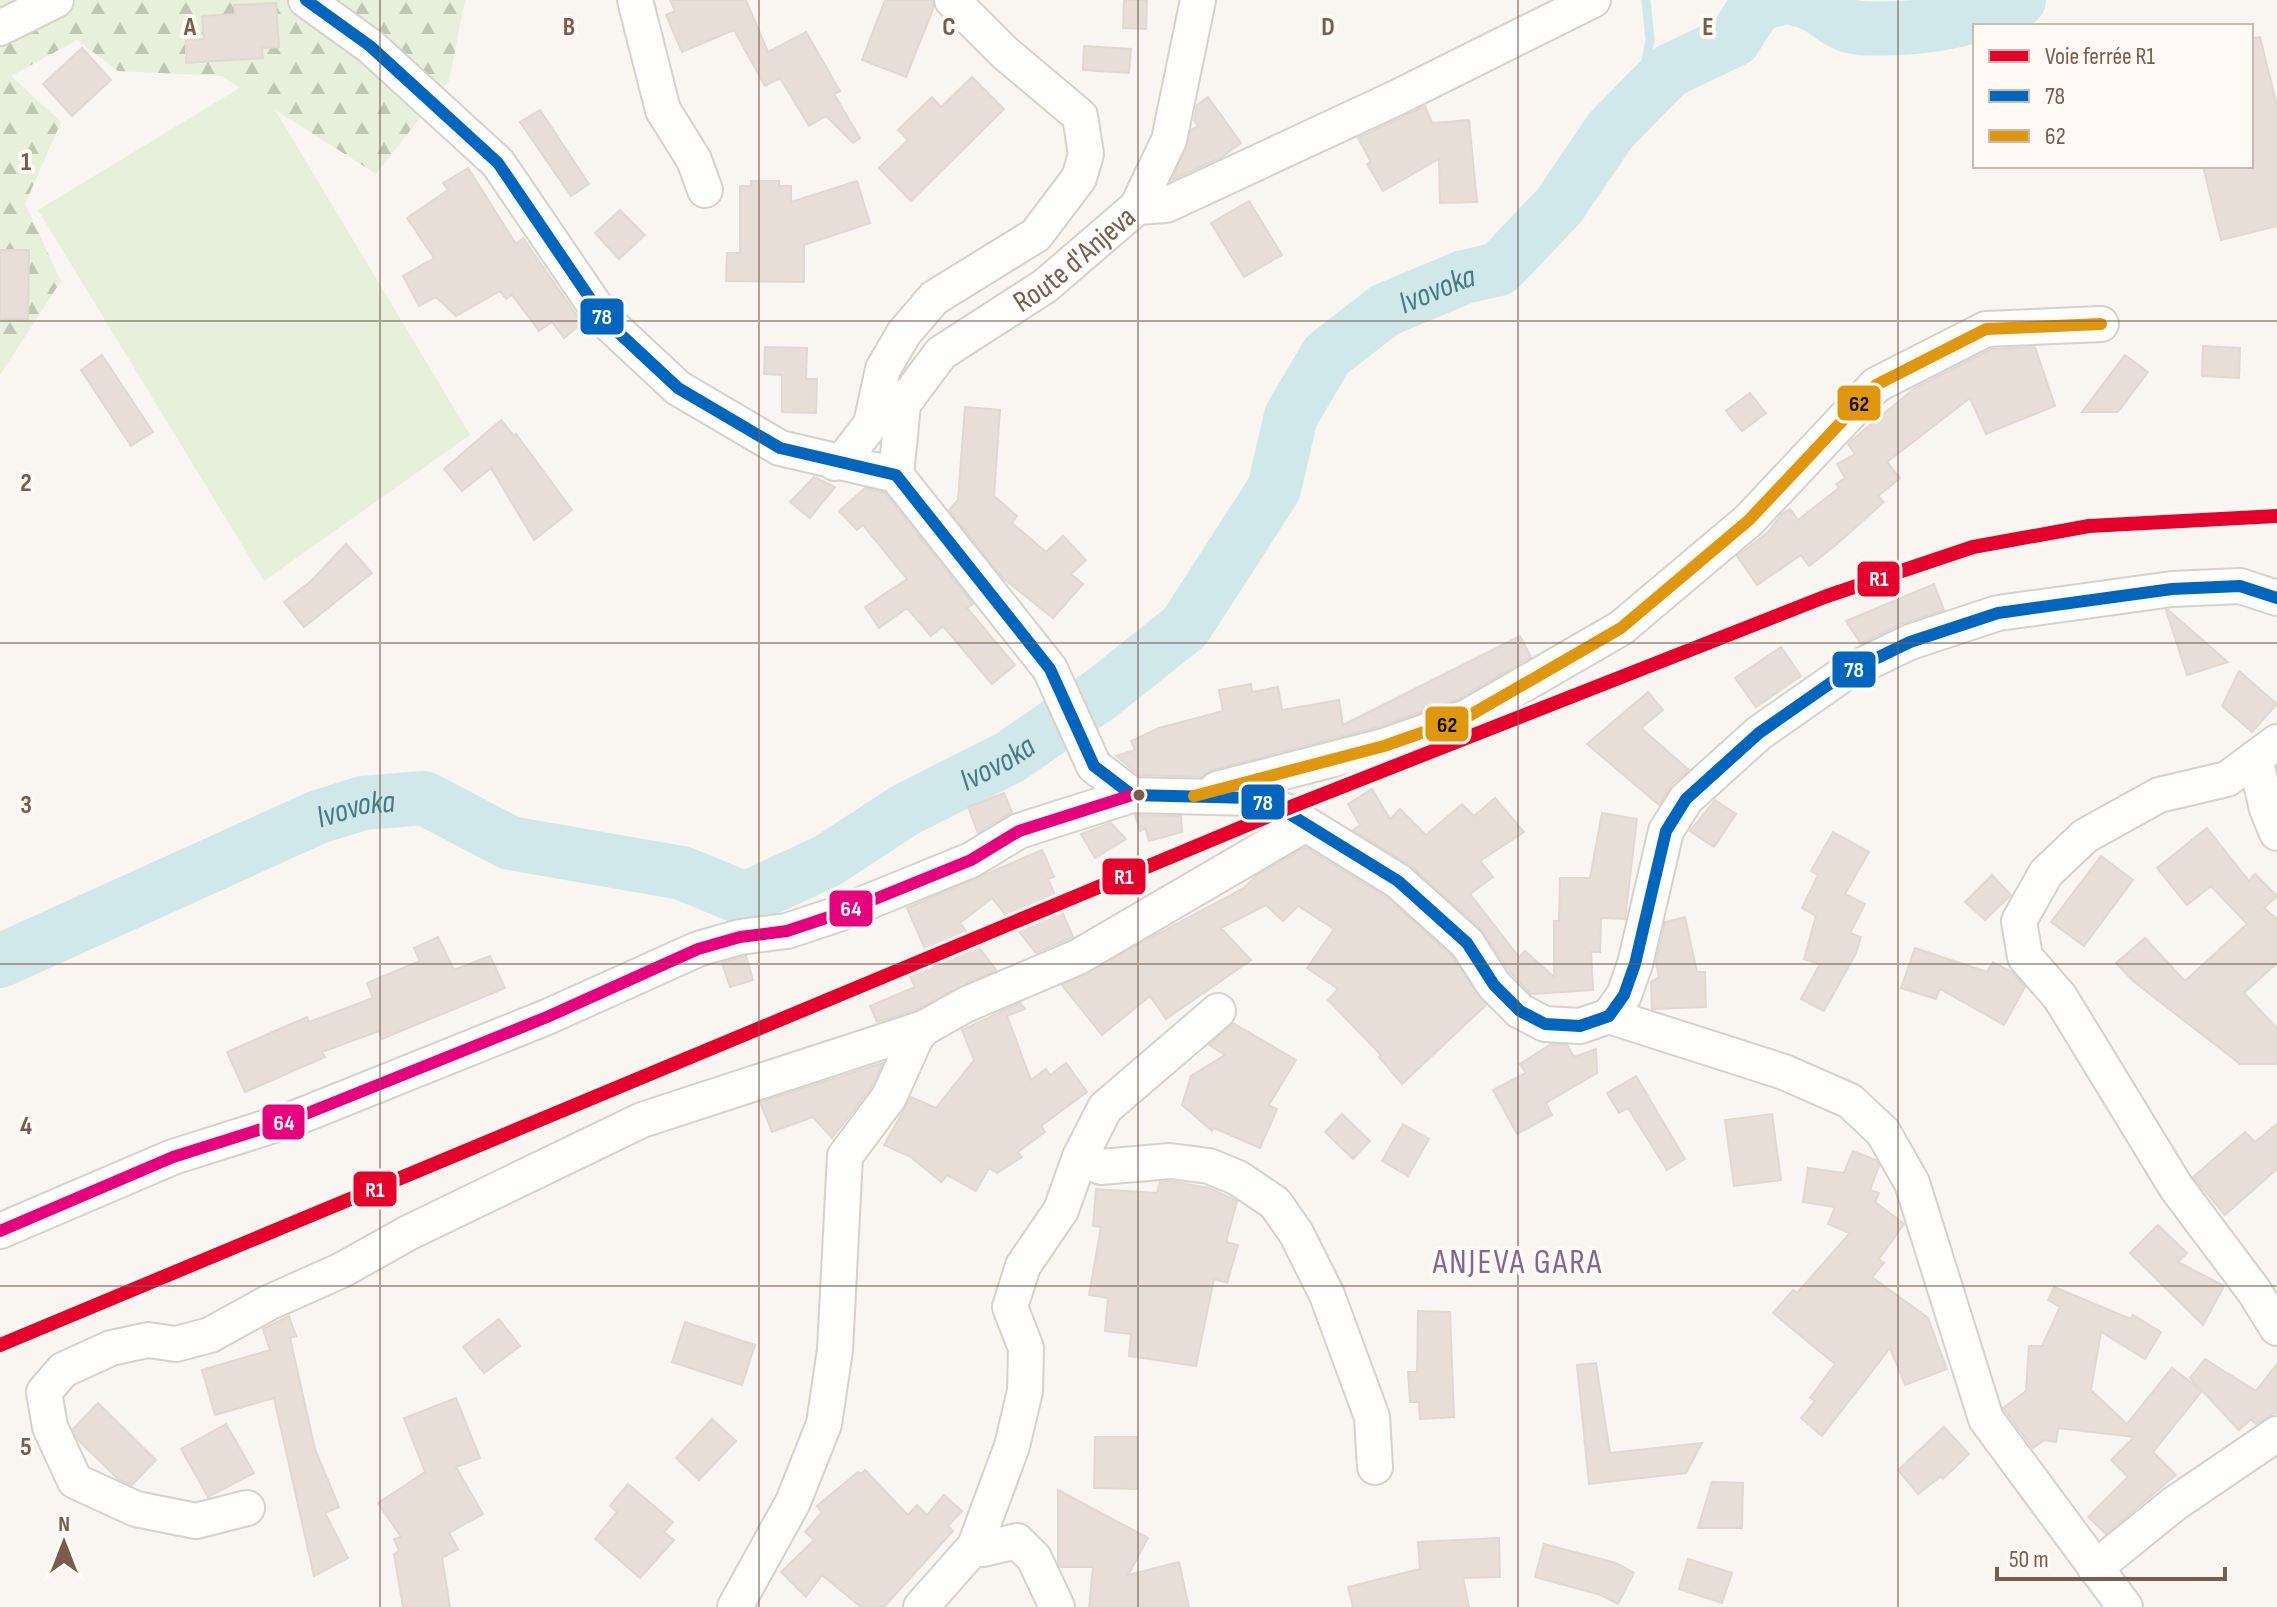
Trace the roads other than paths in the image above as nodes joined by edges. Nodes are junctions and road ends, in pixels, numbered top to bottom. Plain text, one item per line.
1 (56, 0) edge
2 (306, 0) edge
3 (635, 0) edge
4 (952, 0) edge
5 (1198, 0) edge
6 (1593, 0) edge
7 (0, 28) edge
8 (705, 190) dead end
9 (1137, 207) junction
10 (2101, 324) dead end
11 (835, 463) junction
12 (896, 475) junction
13 (2277, 598) edge
14 (2266, 750) edge
15 (1132, 795) junction
16 (1194, 796) junction
17 (1304, 825) junction
18 (2277, 833) edge
19 (1218, 1011) dead end
20 (1609, 1016) junction
21 (924, 1028) junction
22 (1080, 1157) junction
23 (0, 1231) edge
24 (2277, 1328) edge
25 (2277, 1434) edge
26 (1375, 1467) dead end
27 (247, 1508) dead end
28 (975, 1546) junction
29 (2095, 1568) junction
30 (735, 1607) edge
31 (921, 1607) edge
32 (1057, 1607) edge
33 (2125, 1607) edge

1 - 7 street
2 - 11 street
3 - 8 street
4 - 11 street
5 - 9 street, Route d'Anjeva
6 - 9 street
9 - 12 street, Route d'Anjeva
10 - 16 street
11 - 12 street
12 - 15 street
13 - 20 street
14 - 18 street
14 - 24 street
15 - 16 street
15 - 23 street
16 - 17 street
17 - 20 street
17 - 21 street
19 - 22 street
20 - 29 street
21 - 27 street
21 - 30 street
22 - 26 street
22 - 28 street
25 - 29 street
28 - 31 street
28 - 32 street
29 - 33 street

